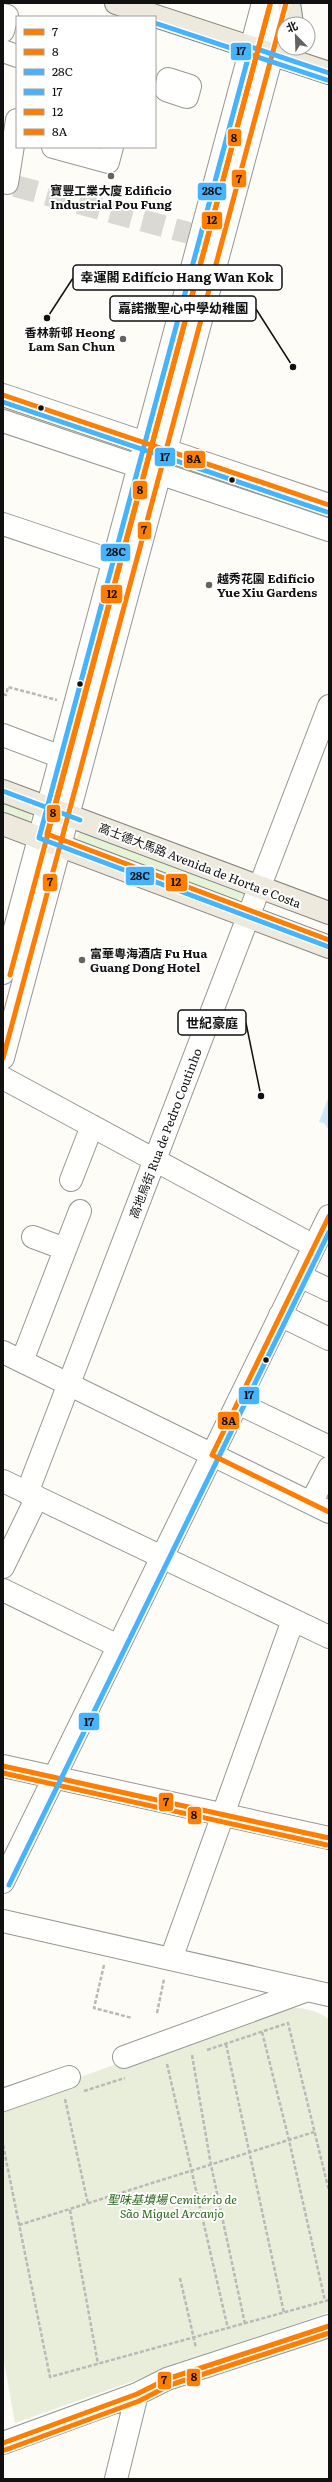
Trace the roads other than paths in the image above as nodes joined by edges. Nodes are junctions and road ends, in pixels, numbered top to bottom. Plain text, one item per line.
1 (6, 3) edge
2 (263, 3) edge
3 (287, 3) edge
4 (119, 8) edge
5 (3, 14) edge
6 (146, 16) edge
7 (290, 16) edge
8 (156, 19) edge
9 (3, 30) edge
10 (251, 47) junction
11 (272, 54) junction
12 (311, 56) edge
13 (329, 72) edge
14 (16, 132) edge
15 (57, 148) edge
16 (112, 148) edge
17 (8, 184) edge
18 (3, 395) edge
19 (3, 421) edge
20 (145, 443) junction
21 (166, 450) junction
22 (139, 466) junction
23 (160, 473) junction
24 (329, 505) edge
25 (3, 524) edge
26 (329, 530) edge
27 (113, 561) junction
28 (329, 706) edge
29 (3, 735) edge
30 (61, 757) junction
31 (3, 791) edge
32 (47, 808) junction
33 (68, 816) junction
34 (3, 824) edge
35 (39, 838) junction
36 (60, 846) junction
37 (260, 888) junction
38 (329, 914) edge
39 (248, 917) junction
40 (329, 947) edge
41 (3, 973) edge
42 (3, 1058) edge
43 (3, 1078) edge
44 (92, 1126) junction
45 (155, 1160) junction
46 (71, 1180) dead end
47 (80, 1211) dead end
48 (329, 1216) edge
49 (33, 1237) dead end
50 (314, 1246) junction
51 (65, 1249) junction
52 (300, 1276) junction
53 (329, 1290) edge
54 (280, 1315) junction
55 (329, 1338) edge
56 (12, 1357) edge
57 (69, 1384) junction
58 (238, 1403) junction
59 (329, 1447) edge
60 (212, 1455) junction
61 (329, 1468) edge
62 (3, 1481) edge
63 (32, 1495) junction
64 (320, 1508) edge
65 (162, 1557) junction
66 (3, 1567) edge
67 (3, 1590) edge
68 (293, 1620) junction
69 (329, 1637) edge
70 (118, 1646) junction
71 (3, 1766) edge
72 (54, 1778) junction
73 (224, 1815) junction
74 (329, 1838) edge
75 (3, 1882) edge
76 (3, 1921) edge
77 (170, 1959) junction
78 (319, 1993) edge
79 (127, 2066) road end
80 (73, 2088) road end
81 (3, 2100) edge
82 (329, 2326) edge
83 (137, 2394) junction
84 (3, 2443) edge
85 (116, 2479) edge

1 - 5 street
2 - 10 street
3 - 7 main road
3 - 11 street
4 - 6 main road
5 - 9 street
8 - 10 main road
10 - 11 main road
10 - 20 street
11 - 13 main road
11 - 21 street
12 - 13 main road
14 - 17 street
15 - 16 street
18 - 20 street
19 - 22 street
20 - 21 street
20 - 22 street
21 - 23 street
21 - 24 street
22 - 23 street
22 - 27 street
23 - 26 street
23 - 33 street
25 - 27 street
27 - 30 street
28 - 37 street, 高地烏街 Rua de Pedro Coutinho
29 - 30 street
30 - 32 street
31 - 32 main road, 高士德大馬路 Avenida de Horta e Costa
32 - 33 main road, 高士德大馬路 Avenida de Horta e Costa
32 - 35 street
33 - 36 street
33 - 37 main road, 高士德大馬路 Avenida de Horta e Costa
34 - 35 main road
35 - 36 main road
35 - 41 street
36 - 39 main road
36 - 42 street
37 - 38 main road, 高士德大馬路 Avenida de Horta e Costa
37 - 39 street, 高地烏街 Rua de Pedro Coutinho
39 - 40 main road
39 - 45 street, 高地烏街 Rua de Pedro Coutinho
43 - 44 street
44 - 45 street
44 - 46 street
45 - 50 street
45 - 57 street, 高地烏街 Rua de Pedro Coutinho
47 - 51 street
48 - 50 street
49 - 51 street
50 - 52 street
51 - 56 street
52 - 53 street
52 - 54 street
54 - 55 street
54 - 58 street
56 - 57 street
57 - 60 street
57 - 63 street, 高地烏街 Rua de Pedro Coutinho
58 - 59 street
58 - 60 street
60 - 64 street
60 - 65 street
61 - 64 street
62 - 63 street
63 - 65 street
63 - 66 street, 高地烏街 Rua de Pedro Coutinho
65 - 68 street
65 - 70 street
67 - 70 street
68 - 69 street
68 - 73 street
70 - 72 street
71 - 72 street
72 - 73 street
72 - 75 street
73 - 74 street
73 - 77 street
76 - 77 street
77 - 78 street
78 - 79 street
80 - 81 street
82 - 83 street
83 - 84 street
83 - 85 street

